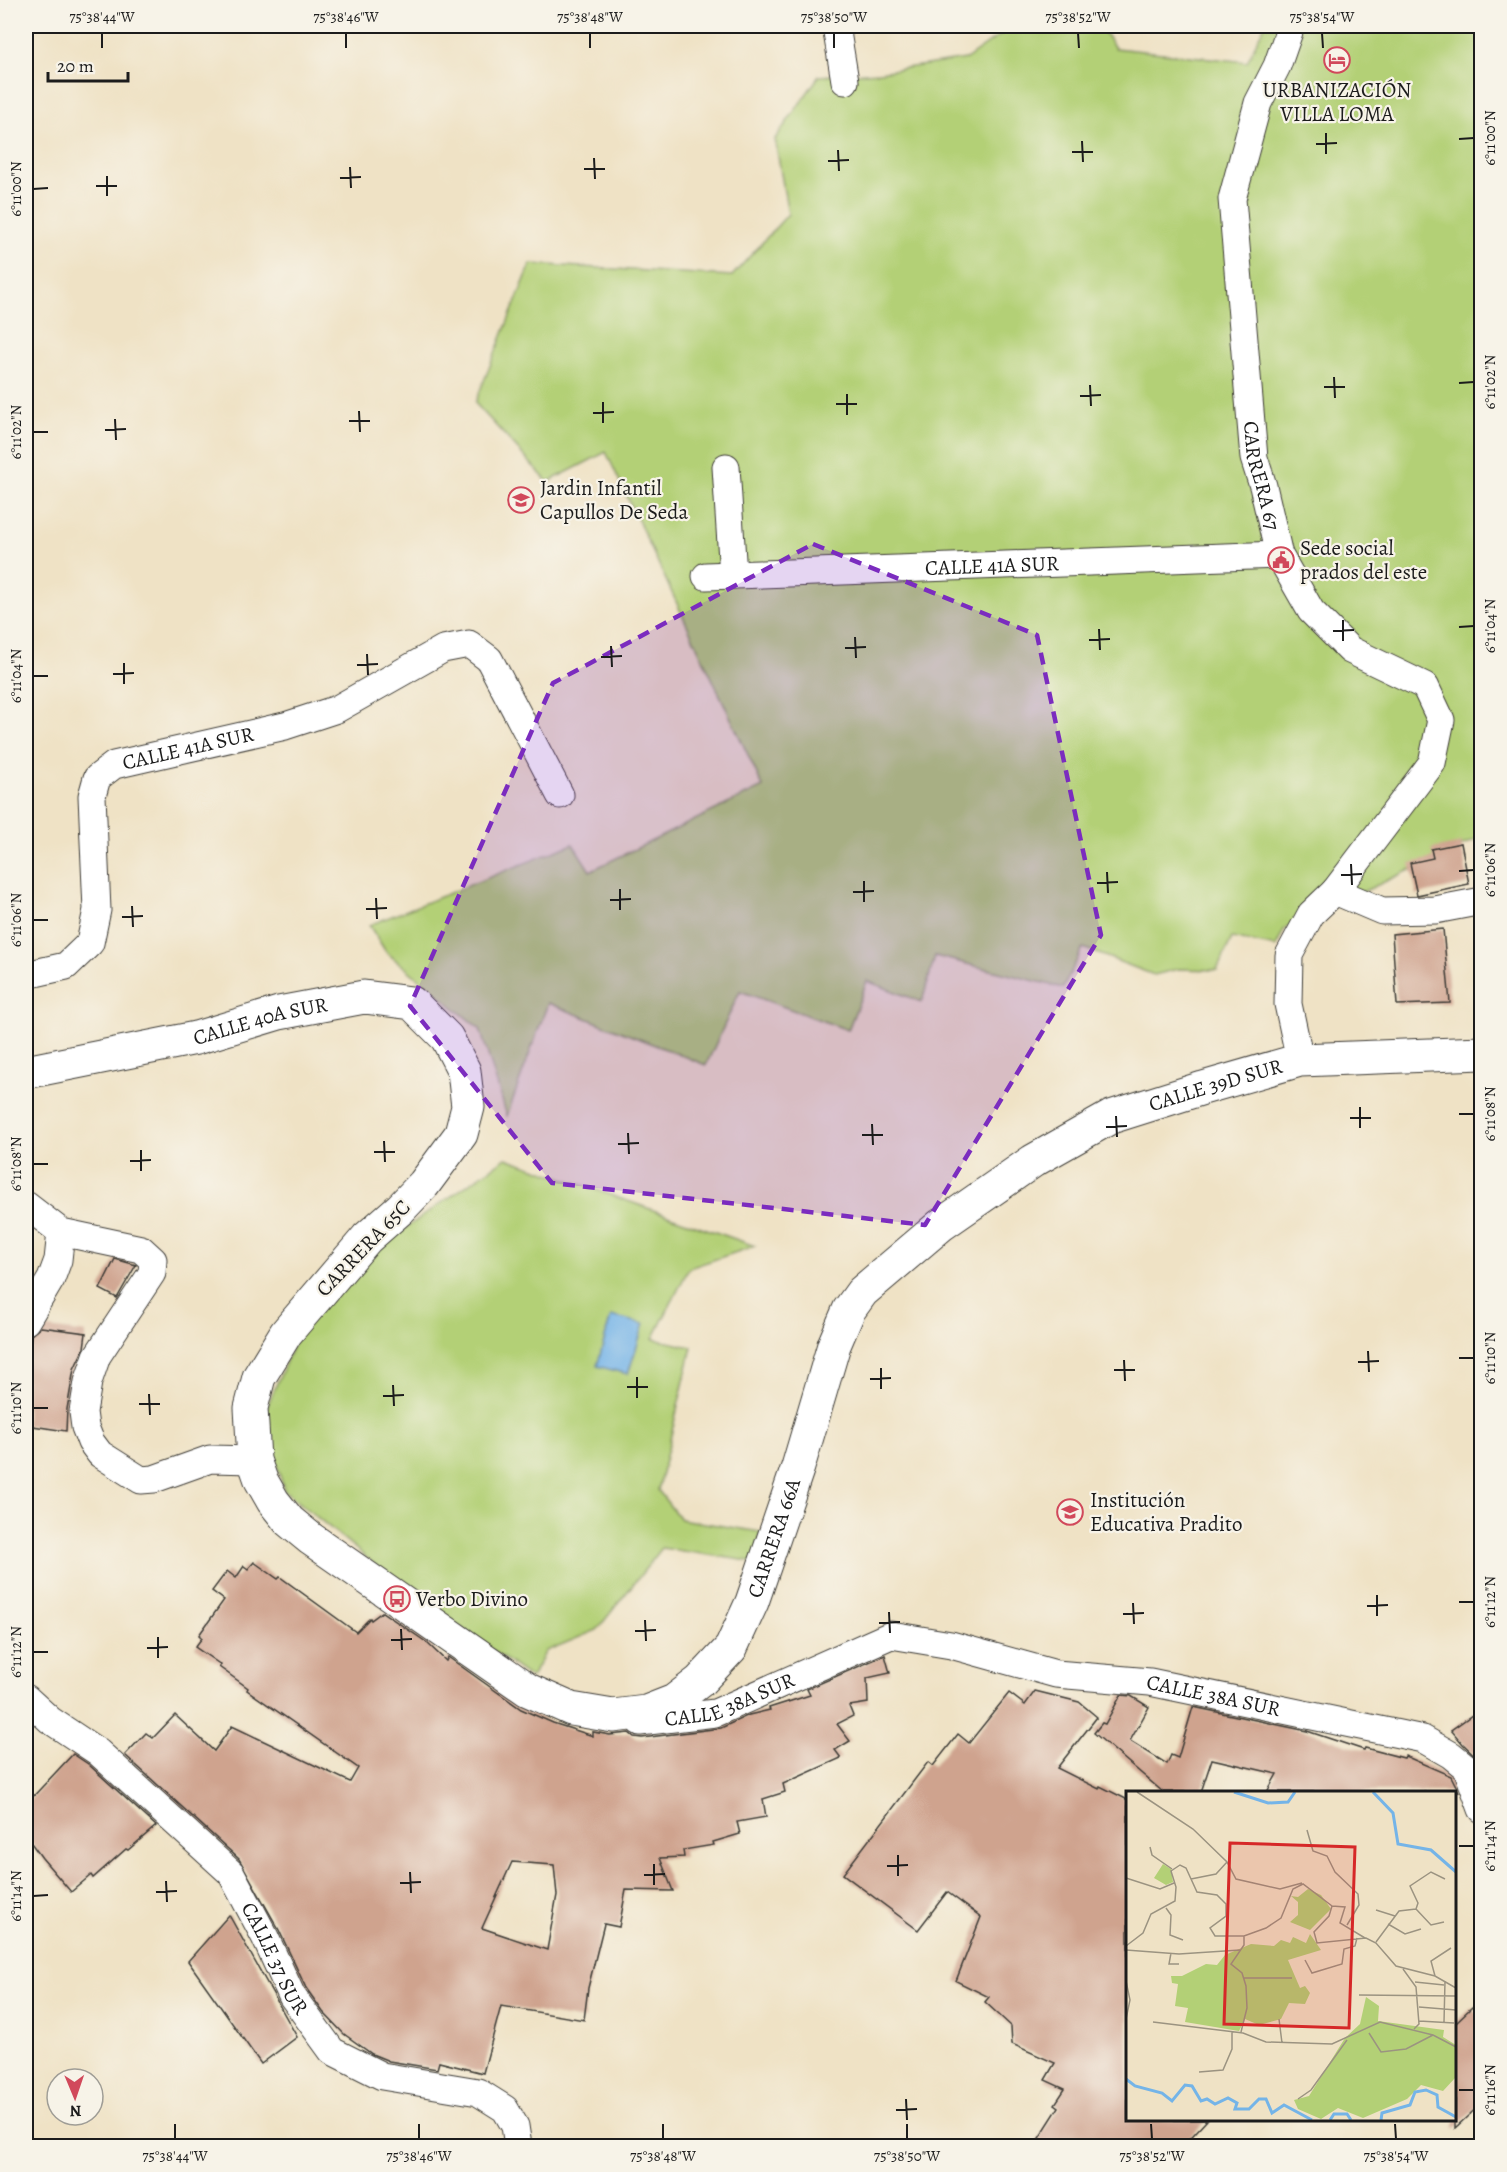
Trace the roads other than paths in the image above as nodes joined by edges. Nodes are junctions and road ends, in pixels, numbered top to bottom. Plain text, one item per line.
1 (836, 26) edge
2 (1291, 26) edge
3 (845, 81) dead end
4 (726, 467) dead end
5 (1279, 555) junction
6 (733, 575) junction
7 (706, 576) dead end
8 (560, 795) dead end
9 (1335, 891) junction
10 (1482, 901) edge
11 (26, 975) edge
12 (1482, 1053) edge
13 (1300, 1060) junction
14 (464, 1071) joint
15 (26, 1072) edge
16 (26, 1205) edge
17 (61, 1232) junction
18 (862, 1292) joint
19 (26, 1321) edge
20 (254, 1460) junction
21 (26, 1698) edge
22 (613, 1716) junction
23 (1482, 1809) edge
24 (518, 2146) edge

1 - 3 street
2 - 5 street, CARRERA 67
4 - 6 street
5 - 6 street, CALLE 41A SUR
5 - 9 street, CARRERA 67
6 - 7 street, CALLE 41A SUR
8 - 11 street, CALLE 41A SUR
9 - 10 street
9 - 13 street, CARRERA 67
12 - 13 main road, CALLE 39D SUR
13 - 18 main road, CALLE 39D SUR
14 - 15 main road, CALLE 40A SUR
14 - 20 main road, CARRERA 65C
16 - 17 street
17 - 19 street
17 - 20 street
18 - 22 main road, CARRERA 66A
20 - 22 main road, CALLE 38A SUR
21 - 24 street, CALLE 37 SUR
22 - 23 street, CALLE 38A SUR

